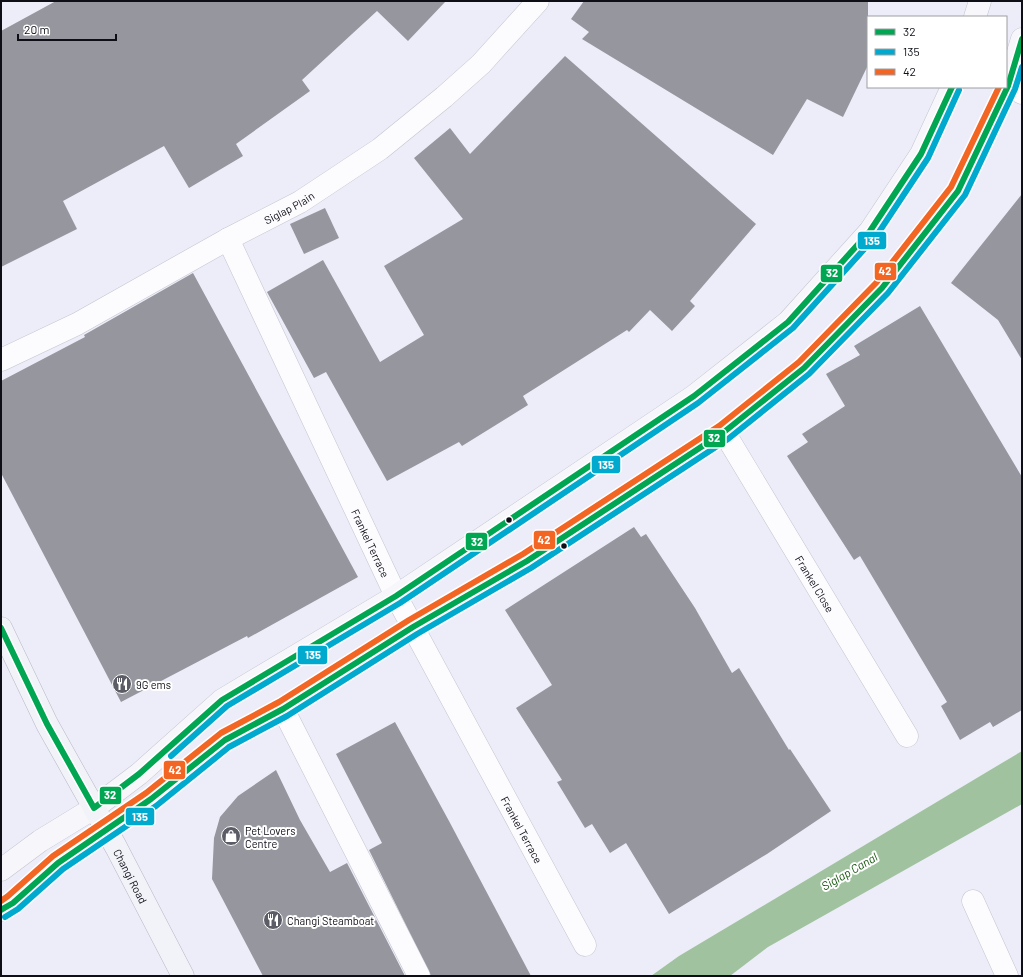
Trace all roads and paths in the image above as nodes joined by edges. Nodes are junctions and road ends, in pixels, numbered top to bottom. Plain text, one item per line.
1 (538, 1) edge
2 (980, 1) edge
3 (975, 16) edge
4 (1022, 40) edge
5 (952, 88) edge
6 (1012, 88) edge
7 (228, 239) junction
8 (1, 360) edge
9 (724, 432) junction
10 (396, 596) junction
11 (413, 627) junction
12 (1, 628) edge
13 (284, 709) junction
14 (906, 736) dead end
15 (94, 808) junction
16 (106, 829) junction
17 (1, 870) edge
18 (972, 901) dead end
19 (1, 910) edge
20 (585, 945) dead end
21 (183, 976) edge
22 (419, 976) edge
23 (1008, 976) edge

1 - 7 street, Siglap Plain
2 - 3 street
4 - 6 street
5 - 10 street
6 - 9 street
7 - 8 street, Siglap Plain
7 - 10 street, Frankel Terrace
9 - 11 street
9 - 14 street, Frankel Close
10 - 11 street, Frankel Terrace
10 - 15 street
11 - 13 street
11 - 20 street, Frankel Terrace
12 - 15 main road, Changi Road
13 - 16 street
13 - 22 street
15 - 16 main road, Changi Road
15 - 17 street
16 - 19 street
16 - 21 main road, Changi Road
18 - 23 street

